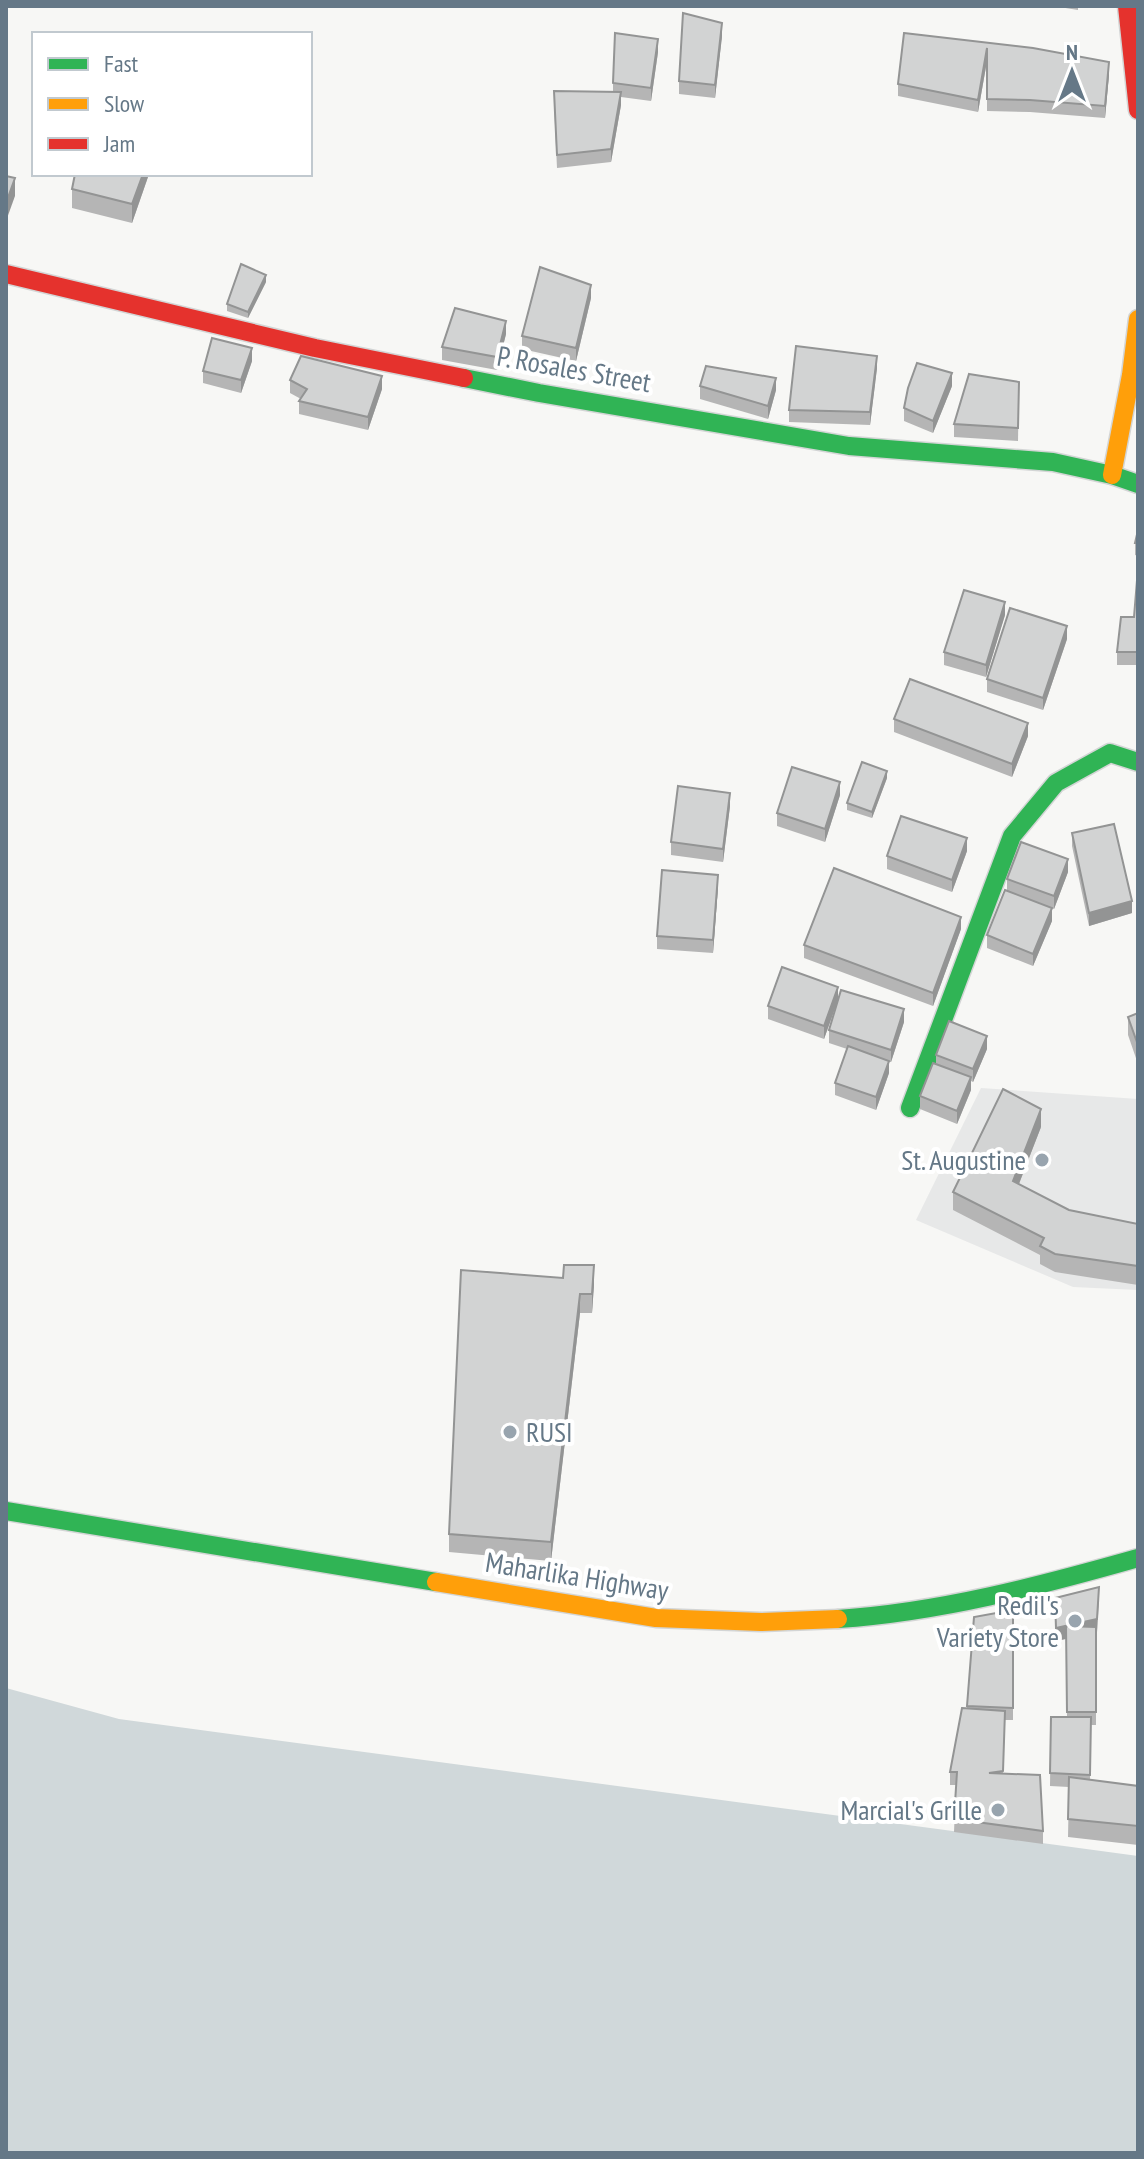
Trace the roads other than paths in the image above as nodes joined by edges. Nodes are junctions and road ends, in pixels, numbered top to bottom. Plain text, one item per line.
1 (1127, 6) edge
2 (1138, 110) edge
3 (6, 274) edge
4 (1138, 319) edge
5 (1112, 475) junction
6 (1138, 484) edge
7 (1138, 762) edge
8 (910, 1108) dead end
9 (6, 1511) edge
10 (1138, 1558) edge

1 - 2 street
3 - 5 street, P. Rosales Street
4 - 5 street
5 - 6 street, P. Rosales Street
7 - 8 street
9 - 10 street, Maharlika Highway

